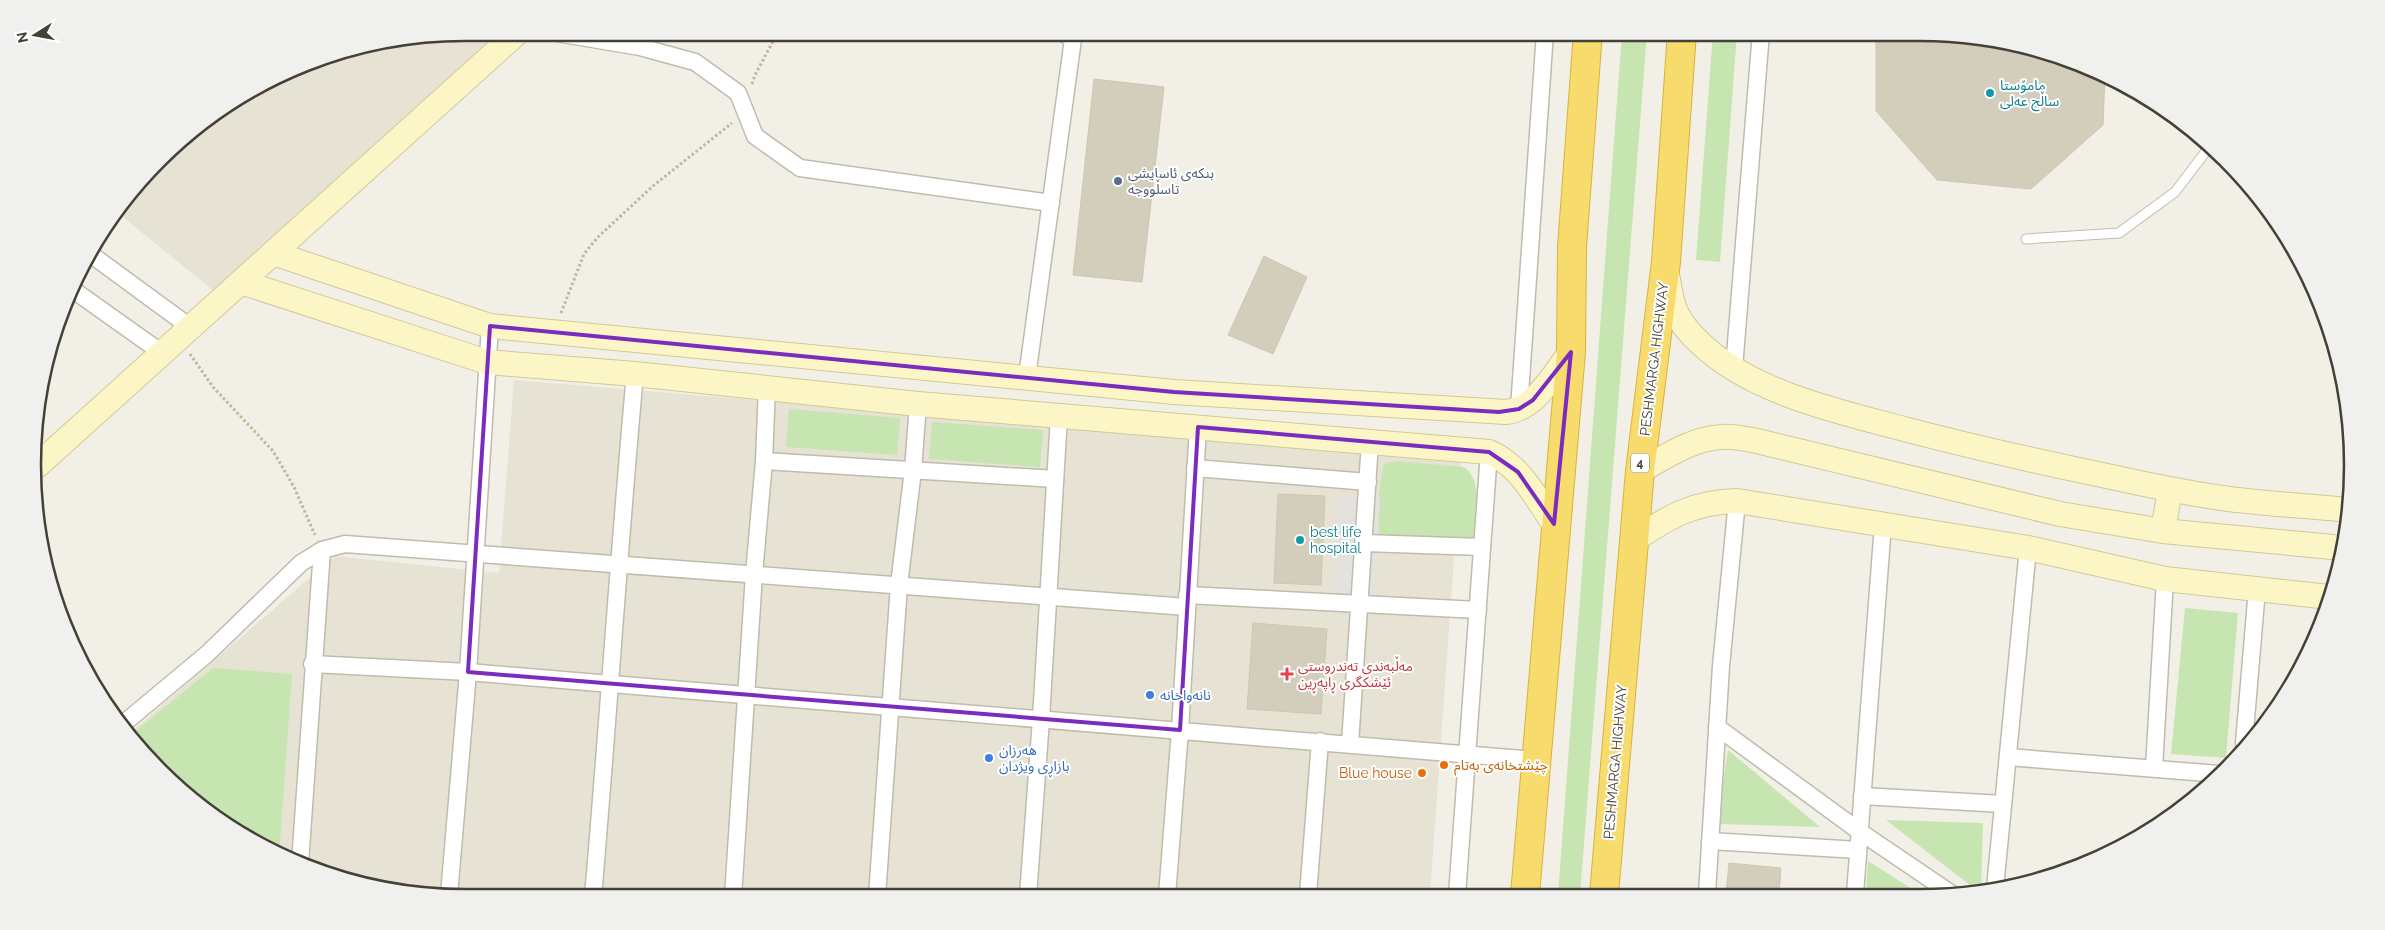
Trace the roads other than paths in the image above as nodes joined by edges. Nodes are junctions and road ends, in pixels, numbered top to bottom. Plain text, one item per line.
1 (508, 41) edge
2 (604, 41) edge
3 (1073, 41) edge
4 (1544, 41) edge
5 (1587, 41) edge
6 (1681, 41) edge
7 (1760, 41) edge
8 (2205, 152) edge
9 (1050, 203) junction
10 (2026, 239) dead end
11 (273, 253) junction
12 (95, 258) edge
13 (1666, 262) junction
14 (242, 282) junction
15 (79, 292) edge
16 (490, 326) junction
17 (177, 339) junction
18 (1571, 352) junction
19 (487, 362) junction
20 (1734, 368) junction
21 (634, 374) junction
22 (1027, 377) junction
23 (767, 387) junction
24 (918, 404) junction
25 (1519, 410) junction
26 (1059, 416) junction
27 (1198, 427) junction
28 (1370, 442) junction
29 (1489, 452) junction
30 (764, 461) junction
31 (41, 463) edge
32 (1195, 468) junction
33 (913, 470) junction
34 (1640, 471) junction
35 (1055, 479) junction
36 (1368, 482) junction
37 (2170, 490) junction
38 (1737, 501) junction
39 (2341, 509) edge
40 (1554, 524) junction
41 (1883, 524) junction
42 (2163, 531) junction
43 (1634, 540) junction
44 (1364, 543) junction
45 (1482, 547) junction
46 (2336, 547) edge
47 (2028, 548) junction
48 (322, 550) junction
49 (475, 553) junction
50 (617, 564) junction
51 (754, 574) junction
52 (2165, 579) junction
53 (899, 585) junction
54 (2257, 589) junction
55 (2322, 596) edge
56 (1047, 597) junction
57 (1187, 601) junction
58 (1360, 604) junction
59 (1478, 610) junction
60 (312, 664) junction
61 (468, 672) junction
62 (611, 684) junction
63 (746, 694) junction
64 (890, 706) junction
65 (1041, 718) junction
66 (127, 720) edge
67 (1717, 727) junction
68 (1180, 730) junction
69 (2245, 737) edge
70 (1320, 741) junction
71 (1350, 744) junction
72 (1467, 756) junction
73 (2008, 757) junction
74 (1534, 760) junction
75 (2154, 768) junction
76 (2211, 773) edge
77 (1862, 796) junction
78 (2003, 804) junction
79 (1859, 831) junction
80 (1710, 841) junction
81 (1858, 850) junction
82 (300, 855) edge
83 (1996, 882) edge
84 (450, 888) edge
85 (1943, 888) edge
86 (594, 889) edge
87 (734, 889) edge
88 (877, 889) edge
89 (1029, 889) edge
90 (1168, 889) edge
91 (1308, 889) edge
92 (1457, 889) edge
93 (1525, 889) edge
94 (1605, 889) edge
95 (1707, 889) edge
96 (1855, 889) edge

1 - 11 main road
2 - 9 street
3 - 9 street
4 - 25 street
5 - 18 highway
6 - 13 highway, PESHMARGA HIGHWAY / 4
7 - 20 street
8 - 10 lane
9 - 22 street
11 - 14 main road
11 - 16 main road
12 - 17 street
13 - 20 main road
13 - 34 highway, PESHMARGA HIGHWAY / 4
14 - 17 main road
14 - 19 main road
15 - 17 street
16 - 19 street
16 - 22 main road
17 - 31 main road
18 - 25 main road
18 - 40 highway
19 - 21 main road
19 - 49 street
20 - 37 main road
21 - 23 main road
21 - 50 street
22 - 25 main road
23 - 24 main road
23 - 30 street
24 - 26 main road
24 - 33 street
26 - 27 main road
26 - 35 street
27 - 28 main road
27 - 32 street
28 - 29 main road
28 - 36 street
29 - 40 main road
29 - 45 street
30 - 33 street
30 - 51 street
32 - 36 street
32 - 57 street
33 - 35 street
33 - 53 street
34 - 42 main road
34 - 43 highway, PESHMARGA HIGHWAY / 4
35 - 56 street
36 - 44 street
37 - 39 main road
37 - 42 main road
38 - 41 main road
38 - 43 main road
38 - 67 street
40 - 74 highway
41 - 47 main road
41 - 77 street
42 - 46 main road
43 - 94 highway, PESHMARGA HIGHWAY / 4
44 - 45 street
44 - 58 street
45 - 59 street
47 - 52 main road
47 - 73 street
48 - 49 street
48 - 60 street
48 - 66 street
49 - 50 street
49 - 61 street
50 - 51 street
50 - 62 street
51 - 53 street
51 - 63 street
52 - 54 main road
52 - 75 street
53 - 56 street
53 - 64 street
54 - 55 main road
54 - 69 street
56 - 57 street
56 - 65 street
57 - 58 street
57 - 68 street
58 - 59 street
58 - 71 street
59 - 72 street
60 - 61 street
60 - 82 street
61 - 62 street
61 - 84 street
62 - 63 street
62 - 86 street
63 - 64 street
63 - 87 street
64 - 65 street
64 - 88 street
65 - 68 street
65 - 89 street
67 - 79 street
67 - 80 street
68 - 70 street
68 - 90 street
70 - 71 street
70 - 91 street
71 - 72 street
72 - 74 street
72 - 92 street
73 - 75 street
73 - 78 street
74 - 93 highway
75 - 76 street
77 - 78 street
77 - 79 street
78 - 83 street
79 - 81 street
79 - 85 street
80 - 81 street
80 - 95 street
81 - 96 street

